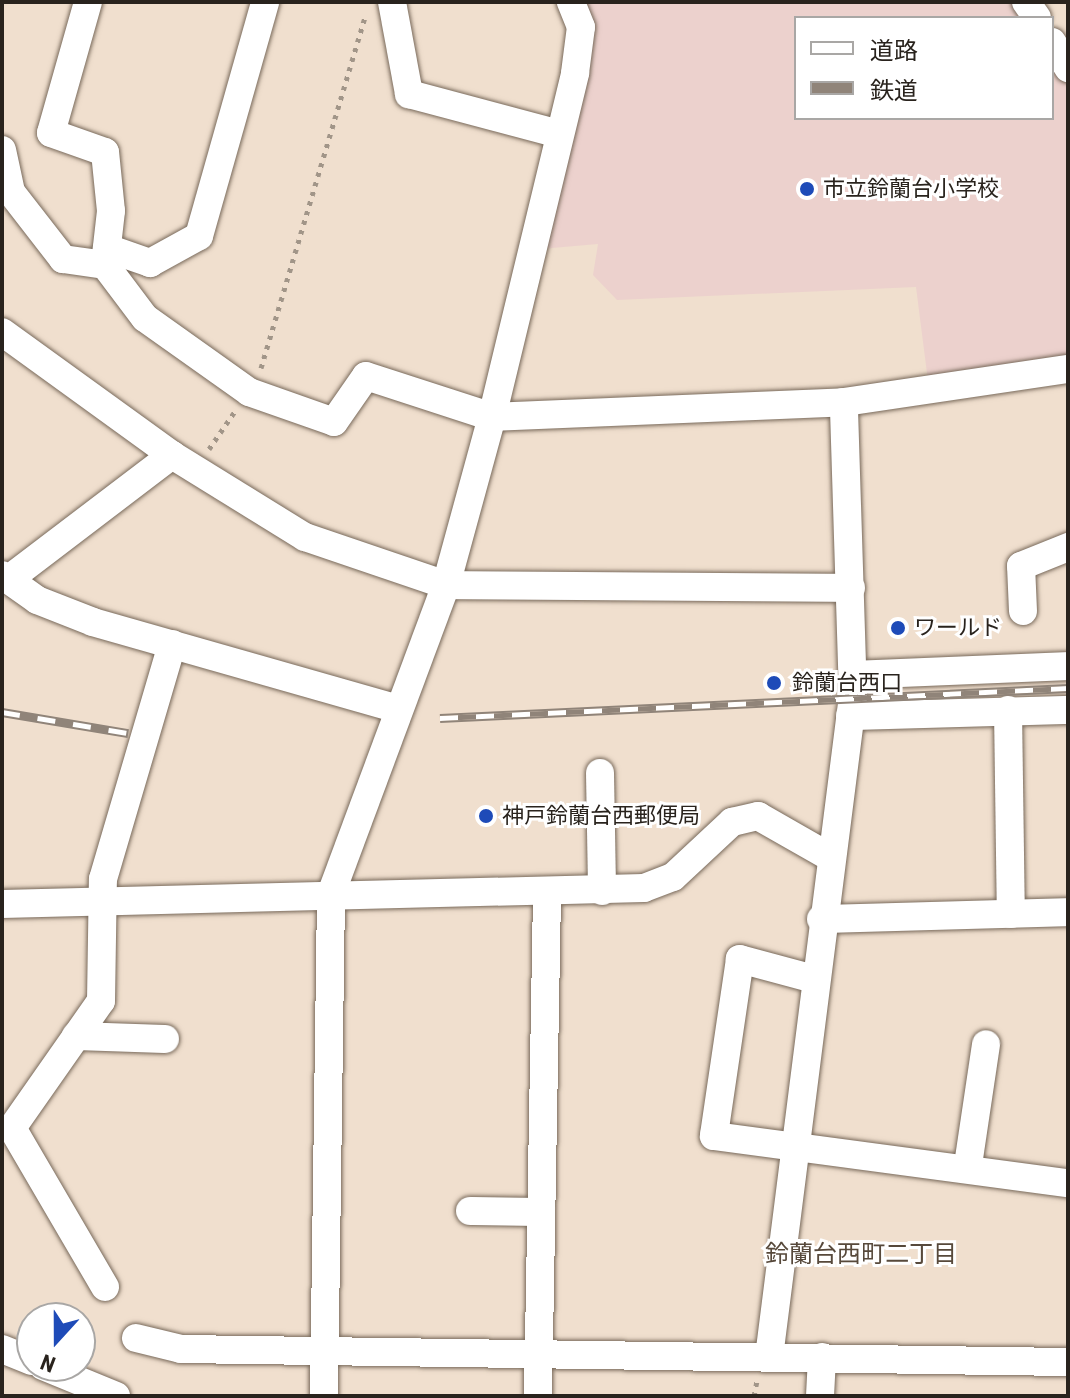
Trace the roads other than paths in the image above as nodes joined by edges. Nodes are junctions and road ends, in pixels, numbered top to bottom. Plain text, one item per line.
1 (88, 2) edge
2 (265, 2) edge
3 (392, 2) edge
4 (571, 2) edge
5 (1054, 45) edge
6 (1068, 68) edge
7 (559, 134) junction
8 (2, 150) edge
9 (106, 257) junction
10 (2, 332) edge
11 (1068, 369) edge
12 (844, 402) junction
13 (492, 417) junction
14 (184, 462) junction
15 (1068, 547) edge
16 (5, 577) edge
17 (446, 585) junction
18 (851, 588) junction
19 (1023, 611) dead end
20 (172, 644) junction
21 (1068, 666) edge
22 (854, 675) junction
23 (399, 709) junction
24 (1008, 710) junction
25 (1068, 710) edge
26 (850, 716) junction
27 (600, 773) dead end
28 (828, 856) junction
29 (602, 891) junction
30 (547, 893) junction
31 (331, 894) junction
32 (107, 896) junction
33 (2, 904) edge
34 (1068, 912) edge
35 (1011, 914) junction
36 (821, 919) junction
37 (814, 979) junction
38 (76, 1036) junction
39 (165, 1039) dead end
40 (986, 1044) dead end
41 (794, 1147) junction
42 (968, 1165) junction
43 (1068, 1183) edge
44 (470, 1211) dead end
45 (541, 1212) junction
46 (105, 1287) dead end
47 (136, 1338) dead end
48 (323, 1348) junction
49 (539, 1352) junction
50 (769, 1357) junction
51 (822, 1357) junction
52 (1068, 1362) edge
53 (82, 1382) edge
54 (116, 1396) edge
55 (324, 1396) edge
56 (538, 1396) edge
57 (820, 1396) edge

1 - 9 street
2 - 9 street
3 - 7 street
4 - 7 street
5 - 6 street
7 - 13 street
8 - 9 street
9 - 13 street
10 - 14 street
11 - 12 street
12 - 13 street
12 - 18 street
13 - 17 street
14 - 16 street
14 - 17 street
15 - 19 street
16 - 20 street
17 - 18 street
17 - 23 street
18 - 22 street
20 - 23 street
20 - 32 street
21 - 22 street
22 - 26 street
23 - 31 street
24 - 25 street
24 - 26 street
24 - 35 street
26 - 28 street
27 - 29 street
28 - 29 street
28 - 36 street
29 - 30 street
30 - 31 street
30 - 45 street
31 - 32 street
31 - 48 street
32 - 33 street
32 - 38 street
34 - 35 street
35 - 36 street
36 - 37 street
37 - 41 street
37 - 41 street
38 - 39 street
38 - 46 street
40 - 42 street
41 - 42 street
41 - 50 street
42 - 43 street
44 - 45 street
45 - 49 street
47 - 48 street
48 - 49 street
48 - 55 street
49 - 50 street
49 - 56 street
50 - 51 street
51 - 52 street
51 - 57 street
53 - 54 street

